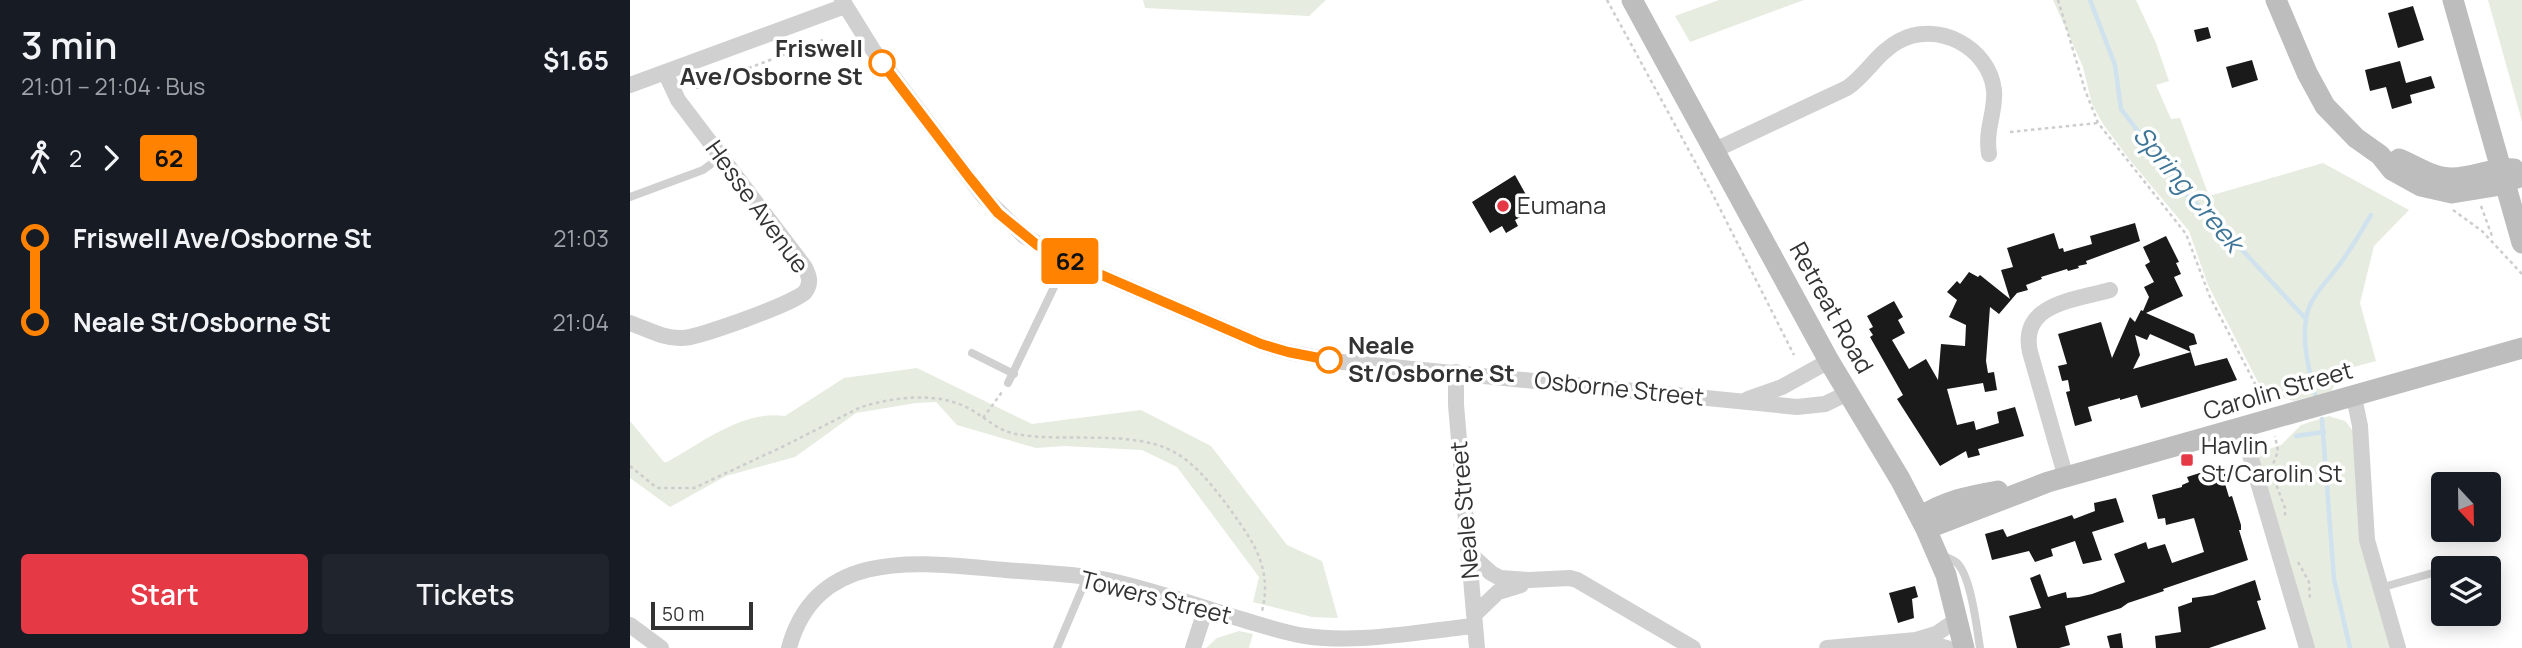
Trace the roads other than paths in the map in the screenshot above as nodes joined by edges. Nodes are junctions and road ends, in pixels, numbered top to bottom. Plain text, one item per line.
1 (1632, 0) edge
2 (2276, 0) edge
3 (2453, 0) edge
4 (2463, 0) edge
5 (843, 3) edge
6 (665, 72) junction
7 (630, 85) edge
8 (1715, 150) junction
9 (1989, 153) dead end
10 (722, 156) junction
11 (2512, 179) edge
12 (630, 197) edge
13 (2522, 243) edge
14 (1067, 260) junction
15 (2110, 290) dead end
16 (630, 323) edge
17 (2522, 348) edge
18 (972, 353) dead end
19 (1829, 361) junction
20 (1456, 372) junction
21 (1014, 374) junction
22 (1008, 383) road end
23 (1848, 393) junction
24 (2354, 397) junction
25 (1742, 401) junction
26 (2242, 428) junction
27 (2057, 480) junction
28 (1923, 523) junction
29 (1937, 552) junction
30 (1469, 553) junction
31 (2431, 574) edge
32 (1087, 577) junction
33 (1529, 580) junction
34 (2380, 588) junction
35 (1206, 608) junction
36 (1958, 619) junction
37 (1475, 621) junction
38 (630, 625) edge
39 (1916, 640) junction
40 (661, 648) edge
41 (789, 648) edge
42 (1057, 648) edge
43 (1193, 648) edge
44 (1477, 648) edge
45 (1693, 648) edge
46 (1827, 648) edge
47 (1947, 648) edge
48 (1964, 648) edge
49 (1980, 648) edge
50 (2307, 648) edge
51 (2398, 648) edge

1 - 8 street, Retreat Road
2 - 11 street
3 - 11 street
4 - 11 street
5 - 6 street
5 - 14 street, Osborne Street
6 - 7 street
6 - 10 street, Hesse Avenue
8 - 9 street
8 - 19 street, Retreat Road
10 - 12 lane
10 - 16 street, Hesse Avenue
11 - 13 street
14 - 20 street, Osborne Street
14 - 21 lane
15 - 27 street
17 - 24 street, Carolin Street
18 - 21 lane
19 - 23 street, Retreat Road
19 - 25 street, Osborne Street
20 - 25 street, Osborne Street
20 - 30 street, Neale Street
21 - 22 lane
23 - 25 street, Osborne Street
23 - 28 street, Retreat Road
24 - 26 street, Carolin Street
24 - 34 street
26 - 27 street, Carolin Street
26 - 50 street
27 - 28 street, Carolin Street
28 - 29 street, Retreat Road
29 - 36 street, Retreat Road
29 - 49 lane
30 - 33 street
30 - 37 street, Neale Street
31 - 34 lane
32 - 35 street, Towers Street
32 - 41 street, Towers Street
32 - 42 lane
33 - 37 street
33 - 45 street
34 - 51 street
35 - 37 street, Towers Street
35 - 43 street
36 - 39 street
36 - 48 street, Retreat Road
37 - 44 street, Neale Street
38 - 40 street
39 - 46 street
39 - 47 street

